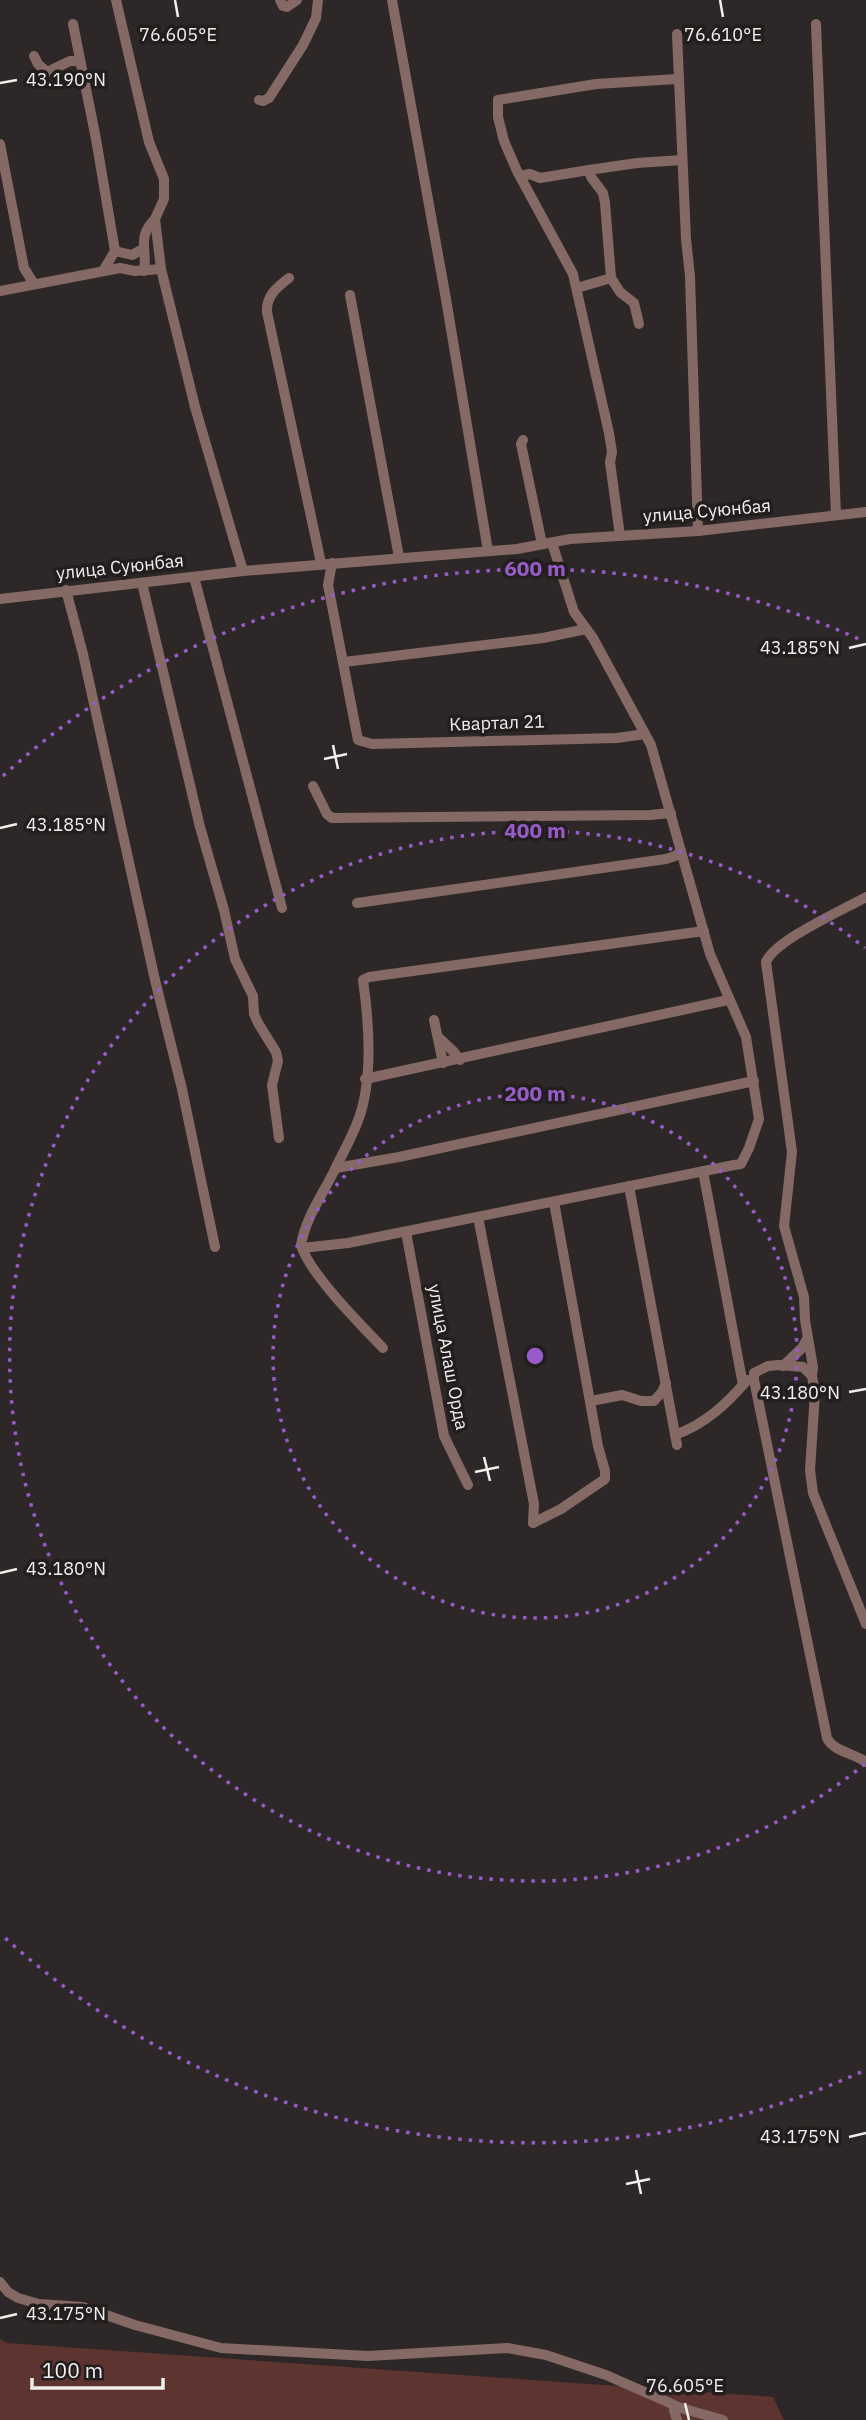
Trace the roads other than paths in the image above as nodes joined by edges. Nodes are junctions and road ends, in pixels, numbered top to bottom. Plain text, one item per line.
1 (116, 0) edge
2 (280, 0) edge
3 (297, 0) edge
4 (318, 0) edge
5 (392, 0) edge
6 (73, 24) dead end
7 (816, 24) dead end
8 (677, 34) dead end
9 (34, 56) dead end
10 (81, 65) junction
11 (677, 79) junction
12 (259, 100) dead end
13 (0, 144) edge
14 (682, 160) junction
15 (589, 170) junction
16 (520, 176) junction
17 (155, 219) junction
18 (144, 249) junction
19 (115, 251) junction
20 (161, 269) junction
21 (103, 271) junction
22 (144, 271) junction
23 (289, 278) dead end
24 (611, 278) junction
25 (34, 284) junction
26 (577, 288) junction
27 (0, 291) edge
28 (350, 295) dead end
29 (639, 324) dead end
30 (523, 440) dead end
31 (866, 512) edge
32 (836, 515) junction
33 (698, 531) junction
34 (620, 536) junction
35 (547, 543) junction
36 (488, 551) junction
37 (398, 557) junction
38 (327, 563) junction
39 (243, 571) junction
40 (194, 577) junction
41 (142, 583) junction
42 (66, 590) junction
43 (0, 599) edge
44 (586, 629) junction
45 (344, 662) junction
46 (645, 734) junction
47 (313, 786) dead end
48 (671, 813) junction
49 (681, 851) junction
50 (866, 897) edge
51 (357, 904) dead end
52 (282, 908) dead end
53 (704, 931) junction
54 (728, 1000) junction
55 (434, 1020) dead end
56 (438, 1037) junction
57 (460, 1060) junction
58 (443, 1063) junction
59 (365, 1079) junction
60 (754, 1081) junction
61 (279, 1138) dead end
62 (336, 1168) junction
63 (703, 1171) junction
64 (629, 1186) junction
65 (554, 1202) junction
66 (478, 1217) junction
67 (407, 1232) junction
68 (215, 1247) dead end
69 (302, 1248) junction
70 (807, 1338) junction
71 (383, 1348) dead end
72 (783, 1366) junction
73 (754, 1373) junction
74 (812, 1376) junction
75 (666, 1383) junction
76 (743, 1385) junction
77 (591, 1401) junction
78 (468, 1485) dead end
79 (866, 1624) edge
80 (866, 1762) edge
81 (0, 2282) edge
82 (676, 2406) junction
83 (677, 2420) edge
84 (723, 2420) edge

1 - 17 street
2 - 3 street
4 - 12 street
5 - 36 street
6 - 10 street
7 - 32 street
8 - 11 street
9 - 10 street
10 - 19 street
11 - 14 street
11 - 16 street
13 - 25 street
14 - 15 street
14 - 33 street
15 - 16 street
15 - 24 street
16 - 26 street
17 - 18 street
17 - 20 street
18 - 19 street
18 - 22 street
19 - 21 street
20 - 22 street
20 - 39 street
21 - 22 street
21 - 25 street
23 - 38 street
24 - 26 street
24 - 29 street
25 - 27 street
26 - 34 street
28 - 37 street
30 - 35 street
31 - 32 street, улица Суюнбая
32 - 33 street, улица Суюнбая
33 - 34 street, улица Суюнбая
34 - 35 street, улица Суюнбая
35 - 36 street, улица Суюнбая
35 - 44 street
36 - 37 street, улица Суюнбая
37 - 38 street, улица Суюнбая
38 - 39 street, улица Суюнбая
38 - 45 street
39 - 40 street, улица Суюнбая
40 - 41 street, улица Суюнбая
40 - 52 street
41 - 42 street, улица Суюнбая
41 - 61 street
42 - 43 street, улица Суюнбая
42 - 68 street
44 - 45 street
44 - 46 street
45 - 46 street, Квартал 21
46 - 48 street
47 - 48 street
48 - 49 street
49 - 51 street
49 - 53 street
50 - 70 street
53 - 54 street
53 - 59 street
54 - 57 street
54 - 60 street
55 - 56 street
56 - 57 street
56 - 58 street
57 - 58 street
58 - 59 street
59 - 62 street
60 - 62 street
60 - 63 street
62 - 69 street
63 - 64 street
63 - 76 street
64 - 65 street
64 - 75 street
65 - 66 street
65 - 77 street
66 - 67 street
66 - 77 street
67 - 69 street
67 - 78 street, улица Алаш Орда
69 - 71 street
70 - 72 street
70 - 74 street
72 - 73 street
72 - 74 street
73 - 76 street
73 - 80 street
74 - 79 street
75 - 76 street
75 - 77 street
81 - 82 street
82 - 83 street
82 - 84 street

